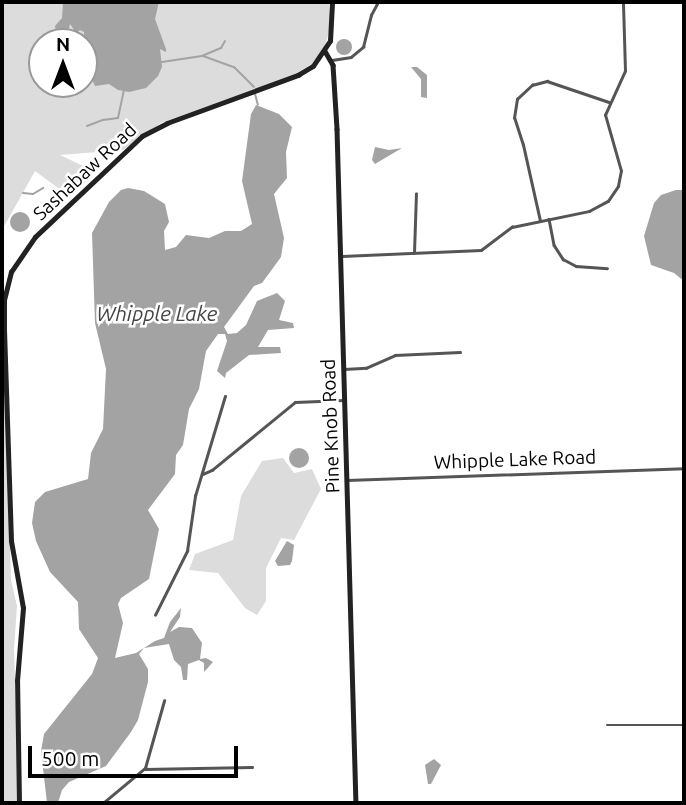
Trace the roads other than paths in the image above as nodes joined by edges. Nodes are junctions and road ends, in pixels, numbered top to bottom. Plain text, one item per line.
1 (332, 2) edge
2 (378, 2) edge
3 (623, 2) edge
4 (325, 51) junction
5 (332, 60) junction
6 (609, 102) junction
7 (416, 194) dead end
8 (549, 219) junction
9 (540, 221) junction
10 (414, 253) junction
11 (340, 257) junction
12 (607, 268) dead end
13 (460, 352) dead end
14 (344, 369) junction
15 (225, 396) dead end
16 (344, 400) junction
17 (684, 468) edge
18 (202, 474) junction
19 (347, 480) junction
20 (155, 615) dead end
21 (164, 701) dead end
22 (607, 725) dead end
23 (684, 725) edge
24 (252, 767) dead end
25 (145, 769) junction
26 (19, 803) edge
27 (103, 803) edge
28 (356, 803) edge

1 - 4 main road
2 - 5 street
3 - 6 street
4 - 5 main road
4 - 26 main road, Sashabaw Road
5 - 11 main road, Pine Knob Road
6 - 8 street
6 - 9 street
7 - 10 street
8 - 9 street
8 - 12 street
9 - 10 street
10 - 11 street
11 - 14 main road, Pine Knob Road
13 - 14 street
14 - 16 main road, Pine Knob Road
15 - 18 street
16 - 18 street
16 - 19 main road, Pine Knob Road
17 - 19 street, Whipple Lake Road
18 - 20 street
19 - 28 main road, Pine Knob Road
21 - 25 street
22 - 23 street
24 - 25 street
25 - 27 street

